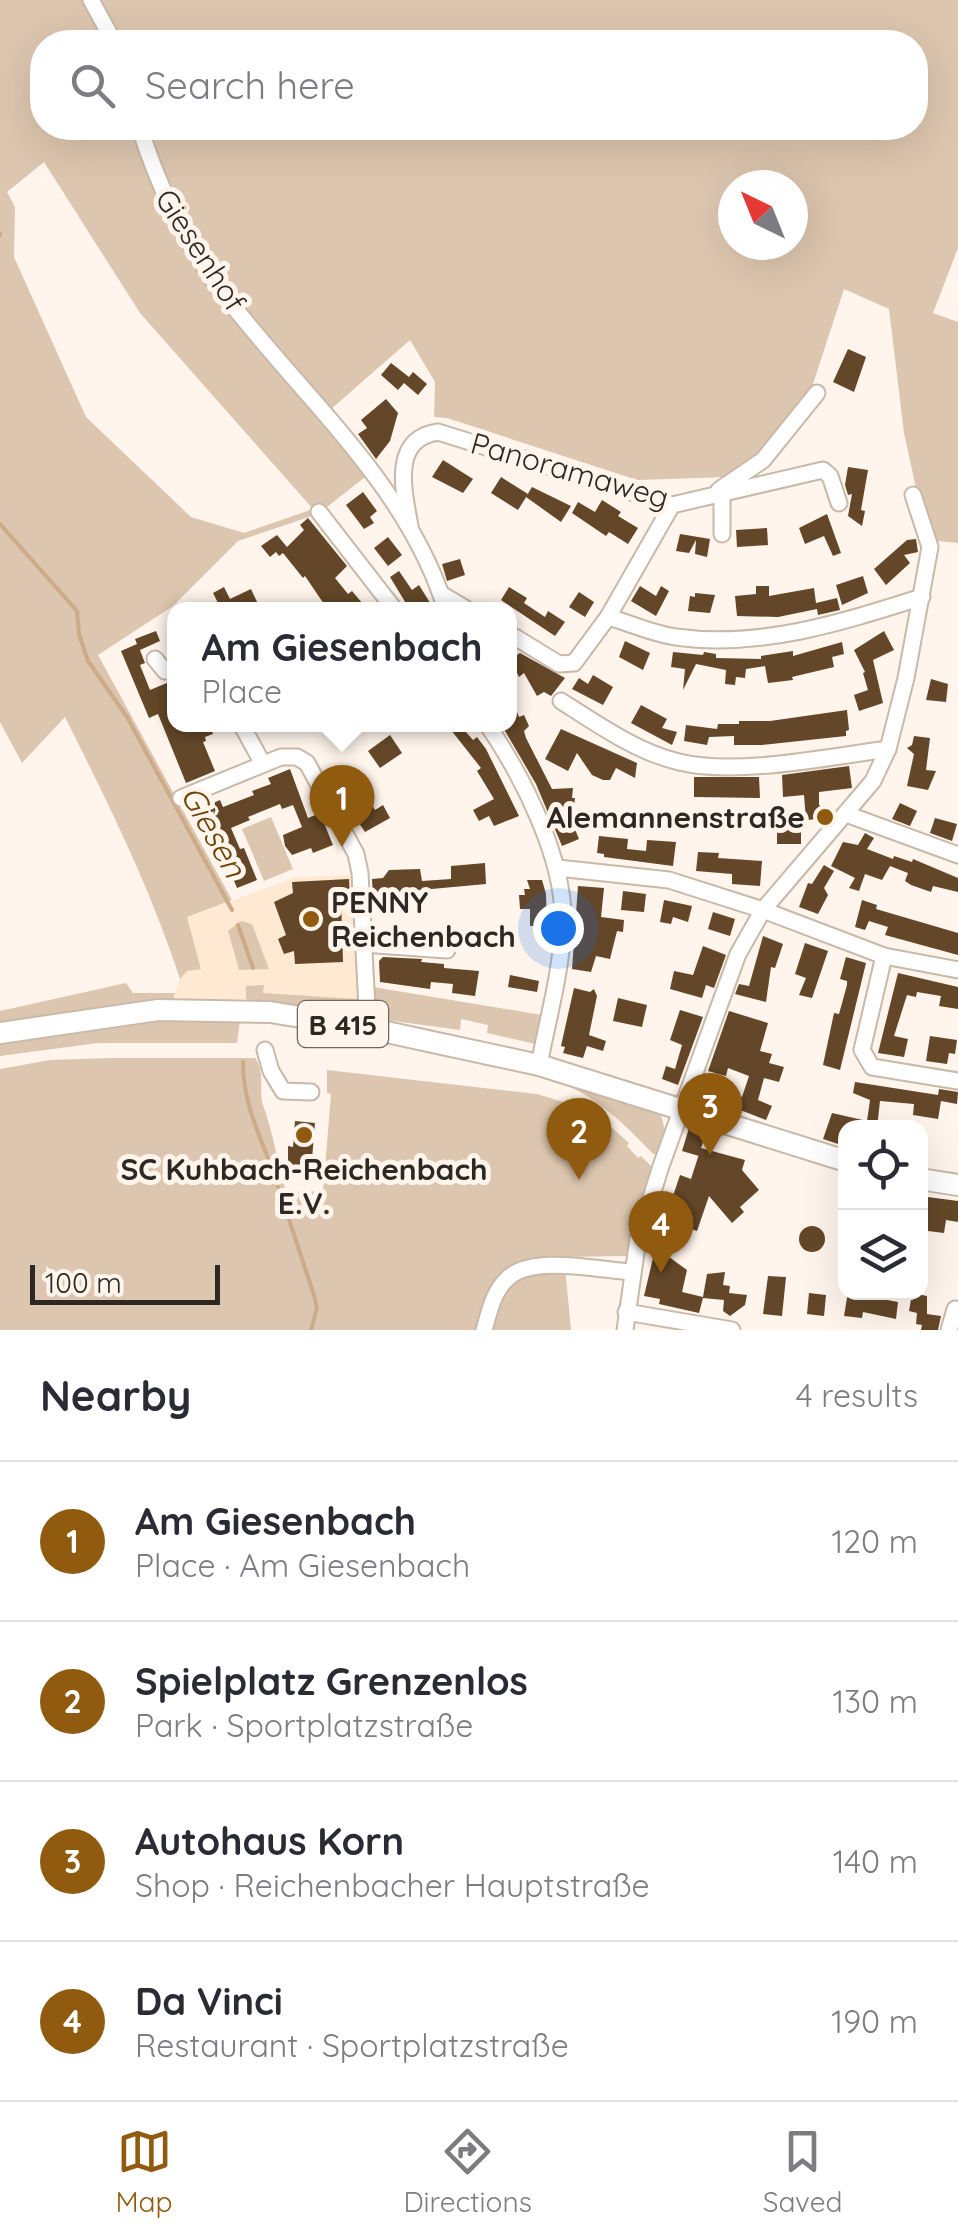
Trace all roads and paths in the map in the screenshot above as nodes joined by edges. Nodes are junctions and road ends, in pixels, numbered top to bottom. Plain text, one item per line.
1 (91, 0) edge
2 (107, 30) edge
3 (143, 140) edge
4 (817, 393) dead end
5 (718, 495) junction
6 (913, 496) dead end
7 (839, 503) dead end
8 (672, 505) junction
9 (319, 512) dead end
10 (722, 534) dead end
11 (412, 535) junction
12 (922, 597) junction
13 (389, 602) edge
14 (444, 602) edge
15 (608, 617) junction
16 (517, 638) edge
17 (155, 659) dead end
18 (167, 670) edge
19 (562, 701) dead end
20 (245, 732) edge
21 (492, 732) edge
22 (888, 749) junction
23 (263, 764) junction
24 (182, 798) dead end
25 (846, 814) junction
26 (958, 855) edge
27 (558, 868) junction
28 (763, 910) junction
29 (364, 944) junction
30 (448, 950) dead end
31 (884, 956) junction
32 (958, 970) edge
33 (368, 1028) junction
34 (0, 1033) edge
35 (266, 1050) dead end
36 (539, 1064) junction
37 (958, 1081) edge
38 (311, 1092) dead end
39 (682, 1108) junction
40 (838, 1158) edge
41 (928, 1181) edge
42 (958, 1186) edge
43 (632, 1272) junction
44 (955, 1310) dead end
45 (626, 1312) junction
46 (484, 1330) edge
47 (625, 1330) edge
48 (732, 1330) edge
49 (949, 1330) edge

1 - 2 street
3 - 11 street, Giesenhof
4 - 5 street
5 - 7 street, Panoramaweg
5 - 8 street, Panoramaweg
5 - 10 street
6 - 12 street
8 - 11 street, Panoramaweg
8 - 15 street
9 - 13 street
11 - 14 street
12 - 15 street
12 - 22 street
15 - 16 street
17 - 18 street
19 - 22 street
20 - 23 street
21 - 27 street
22 - 25 street
23 - 24 street
23 - 29 street
25 - 26 street
25 - 28 street
27 - 28 street
27 - 36 street
28 - 31 street
28 - 39 street
29 - 30 street
29 - 33 street
31 - 32 street
31 - 37 street
33 - 34 main road, B 415
33 - 36 main road, B 415
35 - 38 street
36 - 39 main road, B 415
39 - 40 main road, B 415
39 - 43 street
41 - 42 main road
43 - 45 street
43 - 46 street
44 - 49 street
45 - 47 street
45 - 48 street

